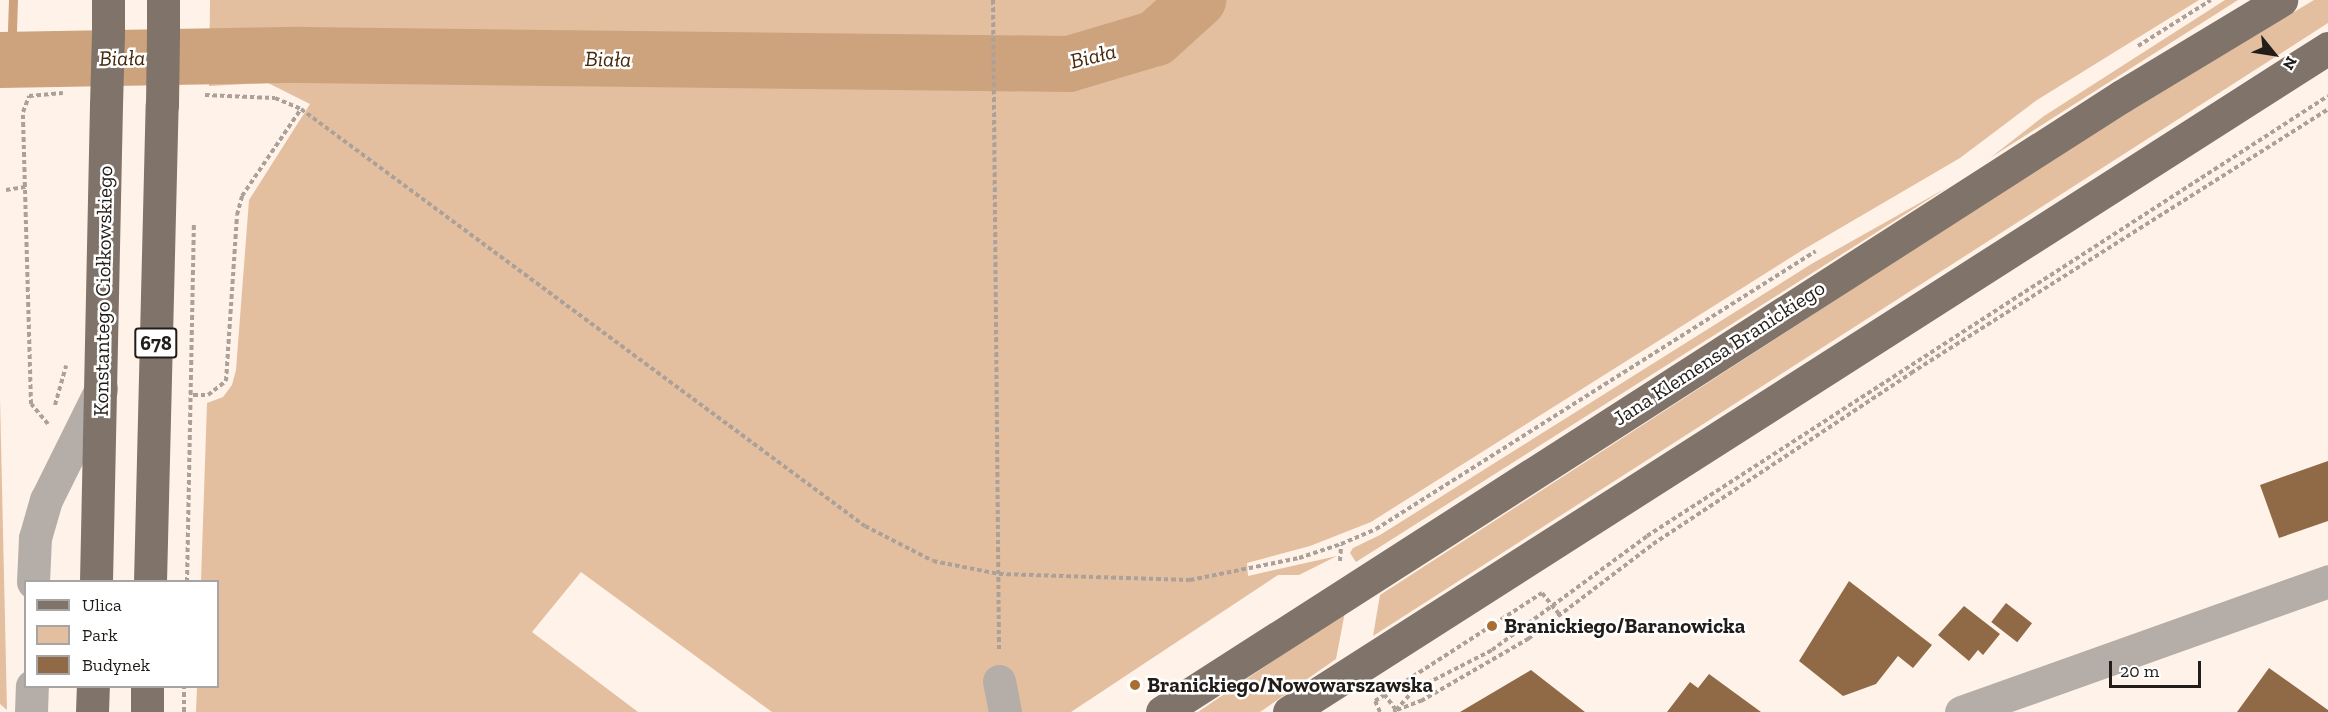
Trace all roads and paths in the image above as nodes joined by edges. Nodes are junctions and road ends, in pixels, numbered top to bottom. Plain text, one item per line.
1 (108, 0) edge
2 (164, 0) edge
3 (993, 0) edge
4 (2211, 0) edge
5 (2280, 0) edge
6 (2135, 48) dead end
7 (2328, 48) edge
8 (63, 93) dead end
9 (205, 95) dead end
10 (2328, 96) edge
11 (301, 109) junction
12 (2328, 109) edge
13 (26, 187) junction
14 (6, 190) dead end
15 (194, 210) dead end
16 (1826, 245) dead end
17 (67, 353) dead end
18 (101, 389) junction
19 (193, 395) junction
20 (48, 424) junction
21 (45, 432) dead end
22 (1341, 544) junction
23 (1340, 562) dead end
24 (999, 574) junction
25 (33, 580) edge
26 (96, 580) edge
27 (150, 580) edge
28 (187, 580) edge
29 (2328, 581) edge
30 (1553, 607) junction
31 (1560, 615) junction
32 (999, 681) joint
33 (32, 688) edge
34 (93, 688) edge
35 (147, 688) edge
36 (184, 688) edge
37 (1397, 711) edge
38 (31, 712) edge
39 (92, 712) edge
40 (147, 712) edge
41 (184, 712) edge
42 (1005, 712) edge
43 (1162, 712) edge
44 (1289, 712) edge
45 (1380, 712) edge
46 (1961, 712) edge

1 - 18 main road, Konstantego Ciołkowskiego / 678, bridge
2 - 27 main road, 678, bridge
3 - 24 path
4 - 6 path
5 - 43 main road, Jana Klemensa Branickiego
7 - 44 main road
8 - 13 path
9 - 11 path
10 - 30 path
11 - 19 path
11 - 24 path
12 - 31 path
13 - 14 path
13 - 20 path
15 - 19 path
16 - 22 path
17 - 20 path
18 - 25 street
18 - 26 main road, Konstantego Ciołkowskiego / 678
19 - 28 path
20 - 21 path
22 - 23 path
22 - 24 path
24 - 32 path
29 - 46 street
30 - 31 path
30 - 37 path
30 - 45 path
31 - 37 path
32 - 42 street
33 - 38 street
34 - 39 main road
35 - 40 main road
36 - 41 path

